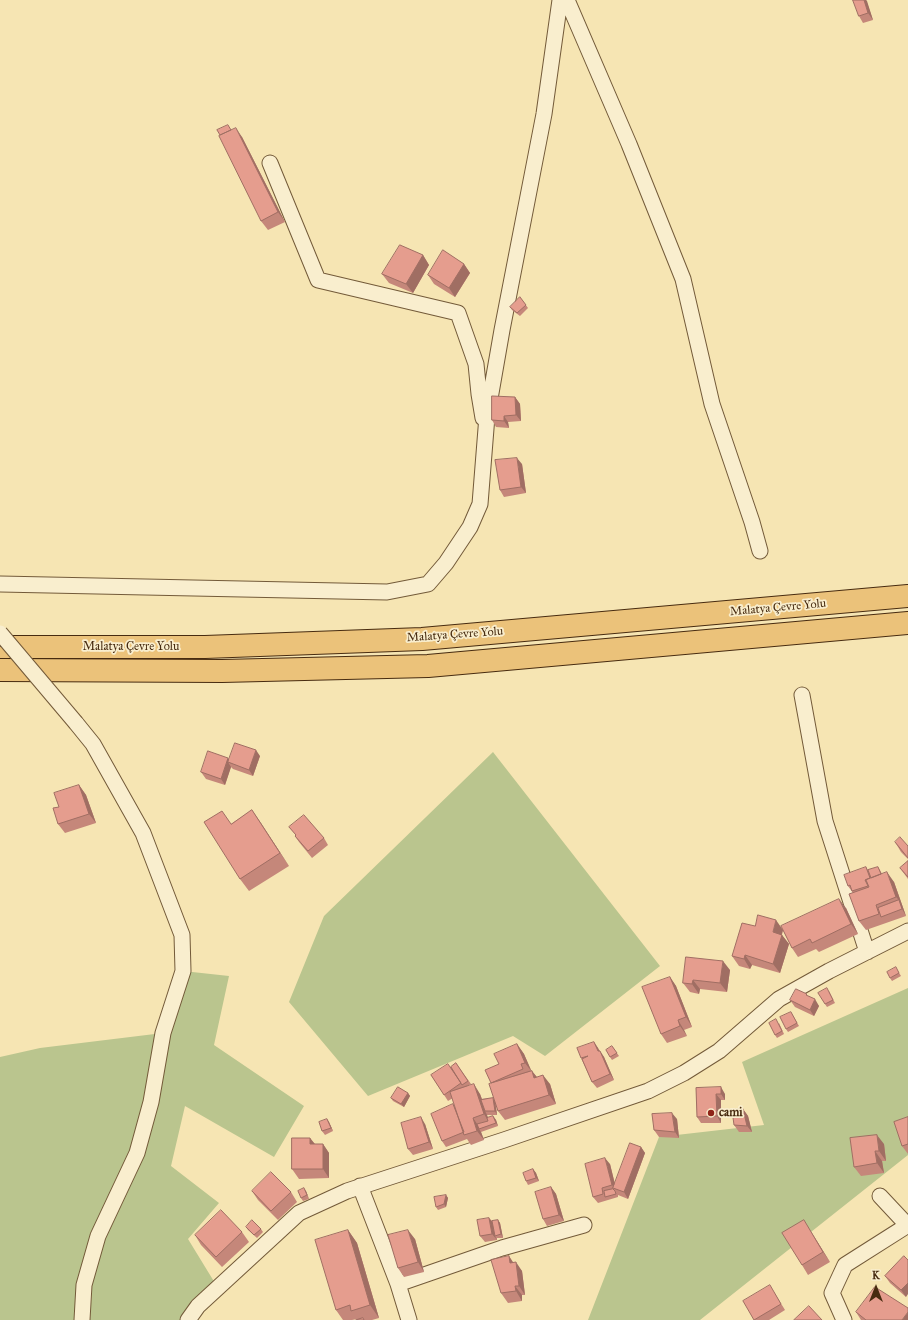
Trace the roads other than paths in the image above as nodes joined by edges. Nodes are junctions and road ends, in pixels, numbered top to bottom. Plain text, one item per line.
1 (560, 0) edge
2 (567, 0) edge
3 (270, 163) dead end
4 (486, 433) junction
5 (760, 550) dead end
6 (0, 584) edge
7 (908, 596) edge
8 (908, 623) edge
9 (0, 632) edge
10 (0, 647) edge
11 (0, 670) edge
12 (802, 695) dead end
13 (908, 931) edge
14 (867, 952) junction
15 (360, 1186) junction
16 (880, 1196) dead end
17 (584, 1225) dead end
18 (908, 1225) edge
19 (398, 1284) junction
20 (82, 1320) edge
21 (188, 1320) edge
22 (409, 1320) edge
23 (844, 1320) edge

1 - 4 street
2 - 5 street
3 - 4 street
4 - 6 street
7 - 10 highway, Malatya Çevre Yolu
8 - 11 highway, Malatya Çevre Yolu
9 - 20 street, bridge
12 - 14 street
13 - 14 street
14 - 15 street
15 - 19 street
15 - 21 street
16 - 18 street
17 - 19 street
18 - 23 street
19 - 22 street

